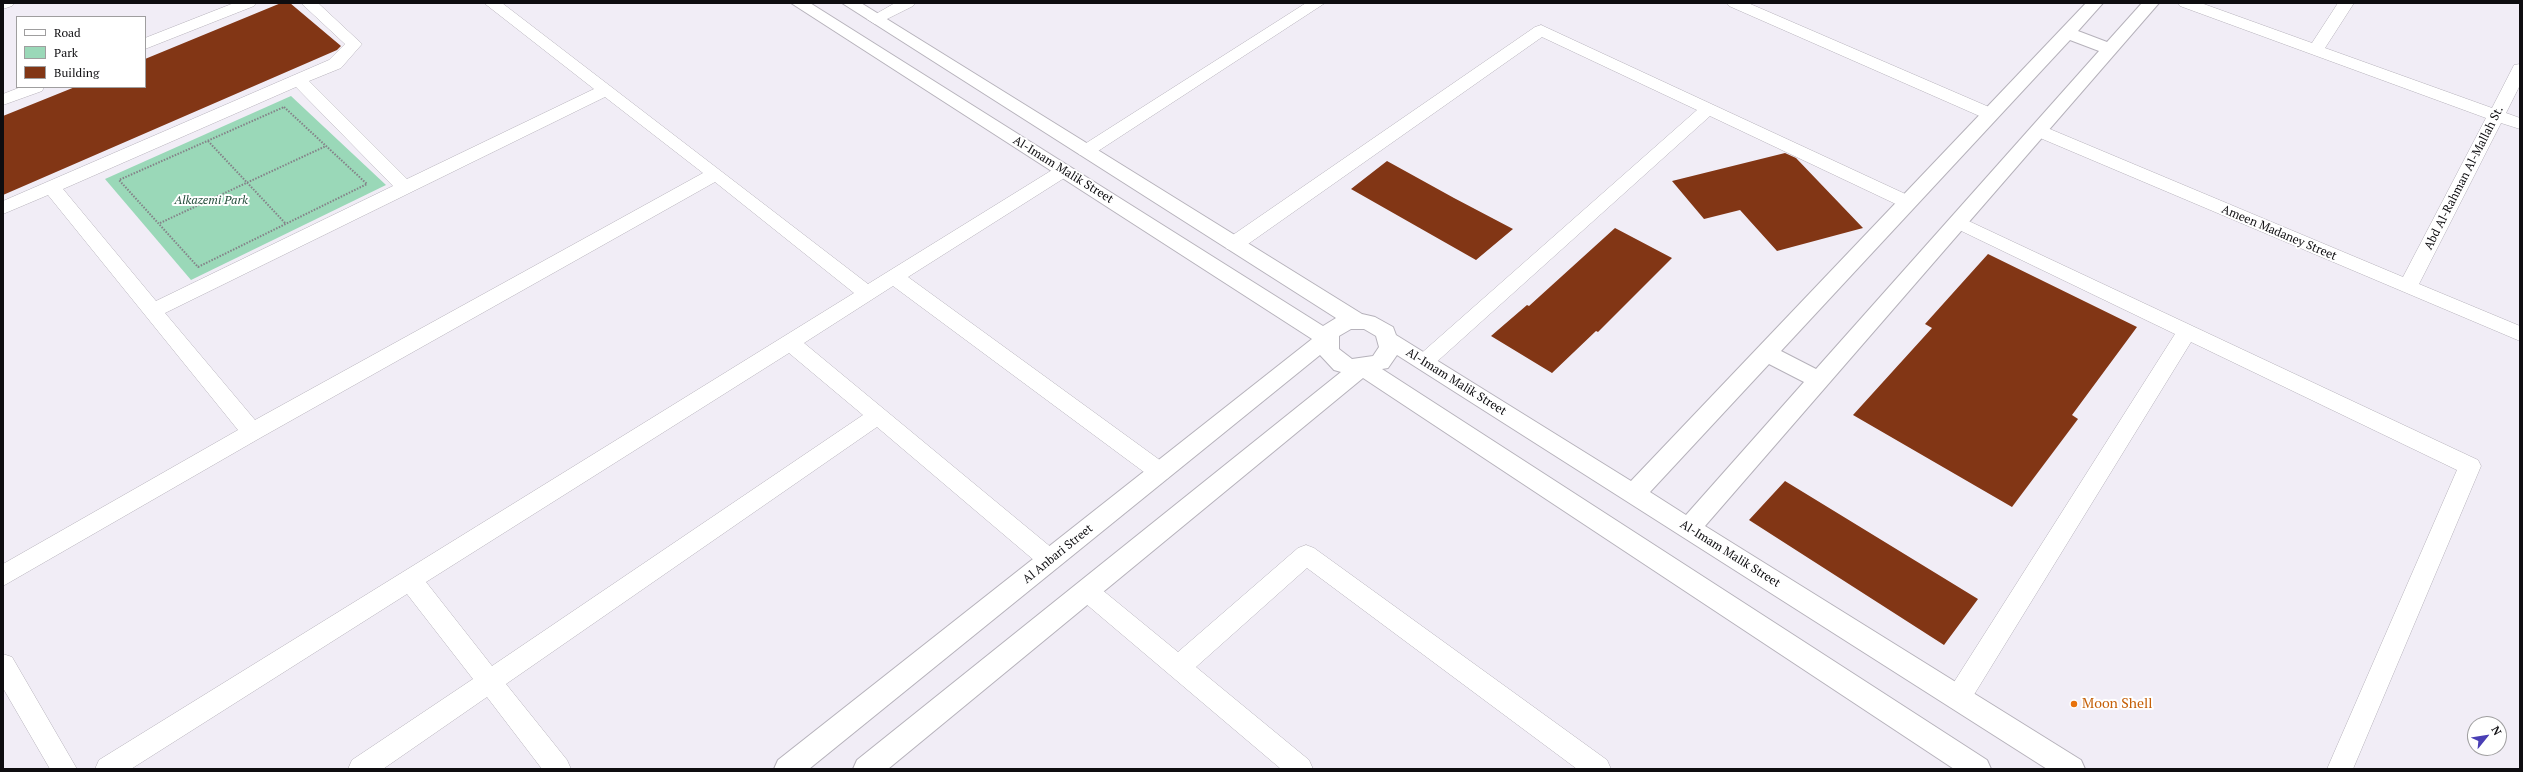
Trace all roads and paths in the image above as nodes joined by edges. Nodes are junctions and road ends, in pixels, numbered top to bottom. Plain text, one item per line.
1 (248, 3) edge
2 (309, 3) edge
3 (492, 3) edge
4 (799, 3) edge
5 (850, 3) edge
6 (907, 3) edge
7 (1315, 3) edge
8 (1735, 3) edge
9 (2095, 3) edge
10 (2151, 3) edge
11 (2186, 3) edge
12 (2346, 3) edge
13 (875, 19) junction
14 (2066, 33) junction
15 (146, 44) edge
16 (2110, 49) junction
17 (2315, 50) junction
18 (2520, 69) edge
19 (298, 80) junction
20 (33, 88) edge
21 (606, 90) junction
22 (3, 100) edge
23 (1708, 109) junction
24 (1990, 114) junction
25 (2496, 115) junction
26 (2520, 124) edge
27 (2039, 131) junction
28 (208, 141) junction
29 (326, 146) junction
30 (1086, 151) junction
31 (1063, 171) junction
32 (716, 174) junction
33 (51, 187) junction
34 (404, 187) junction
35 (1907, 202) junction
36 (3, 208) edge
37 (1958, 222) junction
38 (160, 223) dead end
39 (286, 224) junction
40 (1234, 244) junction
41 (894, 277) junction
42 (2408, 287) junction
43 (867, 293) junction
44 (152, 311) junction
45 (1357, 321) junction
46 (2187, 331) junction
47 (2520, 334) edge
48 (1327, 338) junction
49 (1389, 340) junction
50 (790, 342) junction
51 (1766, 353) junction
52 (1424, 362) junction
53 (1362, 367) junction
54 (1819, 380) junction
55 (878, 416) junction
56 (252, 432) junction
57 (1160, 472) junction
58 (1634, 493) junction
59 (1689, 528) junction
60 (1050, 560) junction
61 (3, 576) edge
62 (410, 580) junction
63 (1087, 591) junction
64 (3, 665) edge
65 (1178, 668) junction
66 (490, 682) junction
67 (1958, 698) junction
68 (64, 769) edge
69 (108, 769) edge
70 (361, 769) edge
71 (558, 769) edge
72 (788, 769) edge
73 (867, 769) edge
74 (1300, 769) edge
75 (1598, 769) edge
76 (1977, 769) edge
77 (2071, 769) edge
78 (2340, 769) edge

1 - 15 street
2 - 19 street
3 - 21 street
4 - 31 street, Al-Imam Malik Street
5 - 13 street
6 - 13 street
7 - 30 street
8 - 24 street
9 - 14 street
10 - 16 street
11 - 17 street
12 - 17 street
13 - 30 street
14 - 16 street
14 - 24 street
16 - 27 street
17 - 25 street
18 - 25 street, Abd Al-Rahman Al-Mallah St.
19 - 33 street
19 - 34 street
20 - 22 street
21 - 32 street
21 - 34 street
23 - 35 street
23 - 40 street
23 - 52 street
24 - 35 street
25 - 26 street
25 - 42 street, Abd Al-Rahman Al-Mallah St.
27 - 37 street
27 - 42 street, Ameen Madaney Street
28 - 29 path
28 - 39 path
28 - 39 path
29 - 38 path
29 - 39 path
30 - 40 street
31 - 41 street
31 - 48 street, Al-Imam Malik Street
32 - 43 street
32 - 56 street
33 - 36 street
33 - 44 street
34 - 44 street
35 - 51 street
37 - 46 street
37 - 54 street
40 - 45 street
41 - 43 street
41 - 57 street
42 - 47 street, Ameen Madaney Street
43 - 50 street
44 - 56 street
45 - 48 street
45 - 49 street
46 - 67 street
46 - 78 street
48 - 53 street
48 - 57 street, Al Anbari Street
49 - 52 street, Al-Imam Malik Street
49 - 53 street
50 - 55 street
50 - 62 street
51 - 54 street
51 - 58 street
52 - 58 street, Al-Imam Malik Street
53 - 63 street
53 - 76 street
54 - 59 street
55 - 60 street
55 - 66 street
56 - 61 street
57 - 60 street, Al Anbari Street
58 - 59 street, Al-Imam Malik Street
59 - 67 street, Al-Imam Malik Street
60 - 72 street, Al Anbari Street
62 - 66 street
62 - 69 street
63 - 65 street
63 - 73 street
64 - 68 street
65 - 74 street
65 - 75 street
66 - 70 street
66 - 71 street
67 - 77 street, Al-Imam Malik Street

